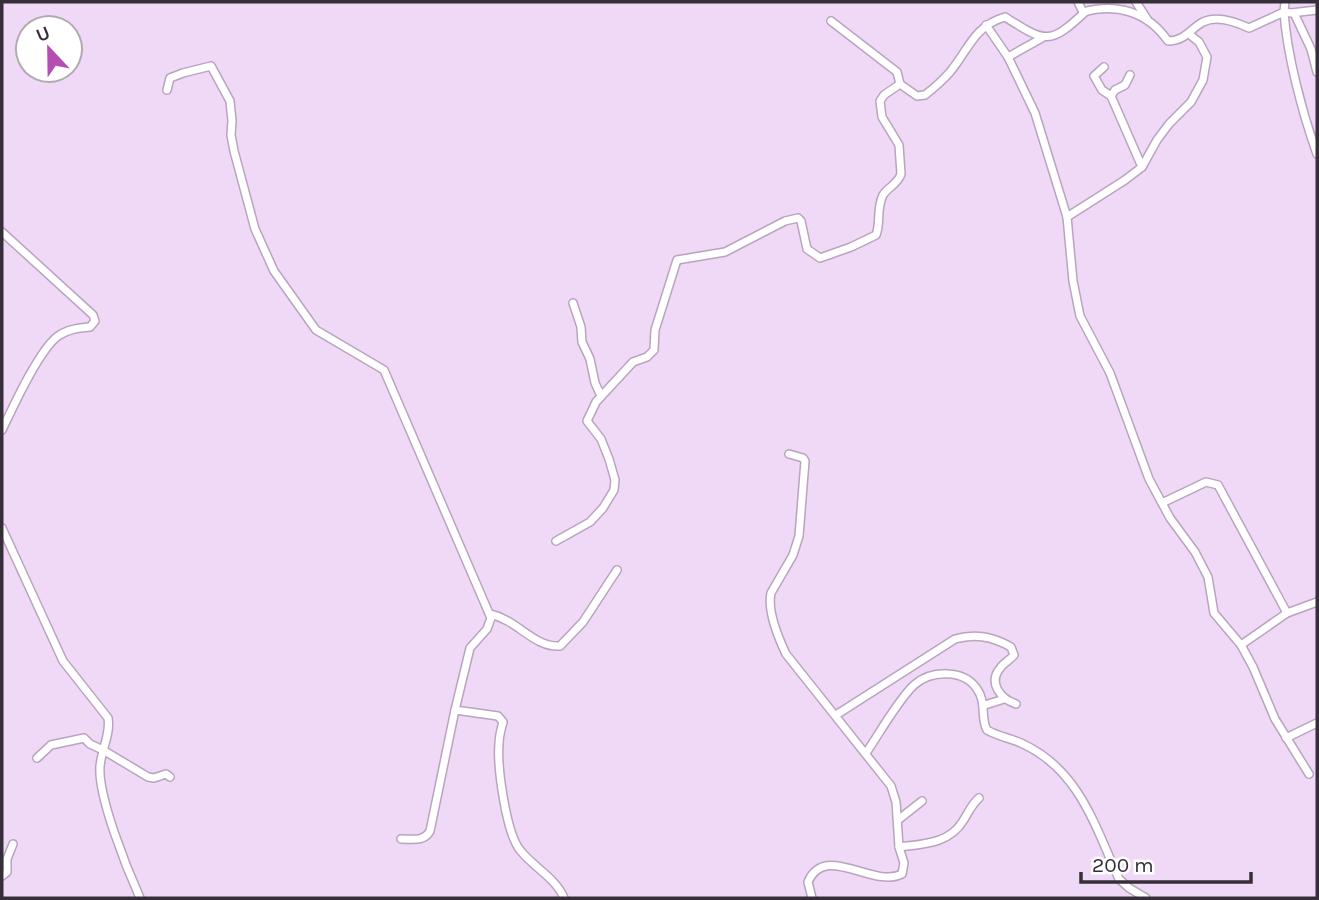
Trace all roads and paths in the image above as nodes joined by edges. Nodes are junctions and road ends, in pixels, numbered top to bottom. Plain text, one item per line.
1 (1078, 2) edge
2 (1136, 2) edge
3 (1284, 2) edge
4 (1317, 10) edge
5 (1085, 12) junction
6 (1284, 12) junction
7 (1294, 13) junction
8 (831, 21) dead end
9 (1148, 21) junction
10 (986, 25) junction
11 (1189, 34) junction
12 (1043, 38) junction
13 (1009, 57) junction
14 (1104, 67) dead end
15 (1317, 72) edge
16 (1130, 75) dead end
17 (900, 84) junction
18 (167, 90) dead end
19 (1111, 96) junction
20 (1317, 154) edge
21 (1142, 167) junction
22 (1067, 217) junction
23 (2, 232) edge
24 (573, 303) dead end
25 (601, 396) junction
26 (2, 430) edge
27 (789, 454) dead end
28 (1162, 503) junction
29 (2, 528) edge
30 (556, 541) dead end
31 (617, 570) dead end
32 (1317, 602) edge
33 (1287, 612) junction
34 (490, 614) junction
35 (1241, 645) junction
36 (1004, 699) junction
37 (1016, 704) dead end
38 (985, 705) junction
39 (455, 710) junction
40 (836, 715) junction
41 (1317, 723) edge
42 (1286, 738) junction
43 (103, 750) junction
44 (866, 753) junction
45 (37, 758) dead end
46 (1308, 774) dead end
47 (170, 777) dead end
48 (979, 799) dead end
49 (922, 801) dead end
50 (898, 820) junction
51 (401, 839) dead end
52 (13, 844) dead end
53 (900, 847) junction
54 (2, 876) edge
55 (140, 898) edge
56 (564, 898) edge
57 (811, 898) edge
58 (1146, 898) edge

1 - 5 street
2 - 9 street
3 - 6 street
4 - 7 street
5 - 9 street
5 - 12 street
6 - 7 street
6 - 11 street
6 - 20 street
7 - 15 street
8 - 17 street
9 - 11 street
10 - 12 street
10 - 13 street
10 - 17 street
11 - 21 street
12 - 13 street
13 - 22 street
14 - 19 street
16 - 19 street
17 - 25 street
18 - 34 street
19 - 21 street
21 - 22 street
22 - 28 street
23 - 26 street
24 - 25 street
25 - 30 street
27 - 40 street
28 - 33 street
28 - 35 street
29 - 43 street
31 - 34 street
32 - 33 street
33 - 35 street
34 - 39 street
35 - 42 street
36 - 37 street
36 - 38 street
36 - 40 street
38 - 44 street
38 - 58 street
39 - 51 street
39 - 56 street
40 - 44 street
41 - 42 street
42 - 46 street
43 - 45 street
43 - 47 street
43 - 55 street
44 - 50 street
48 - 53 street
49 - 50 street
50 - 53 street
52 - 54 street
53 - 57 street

